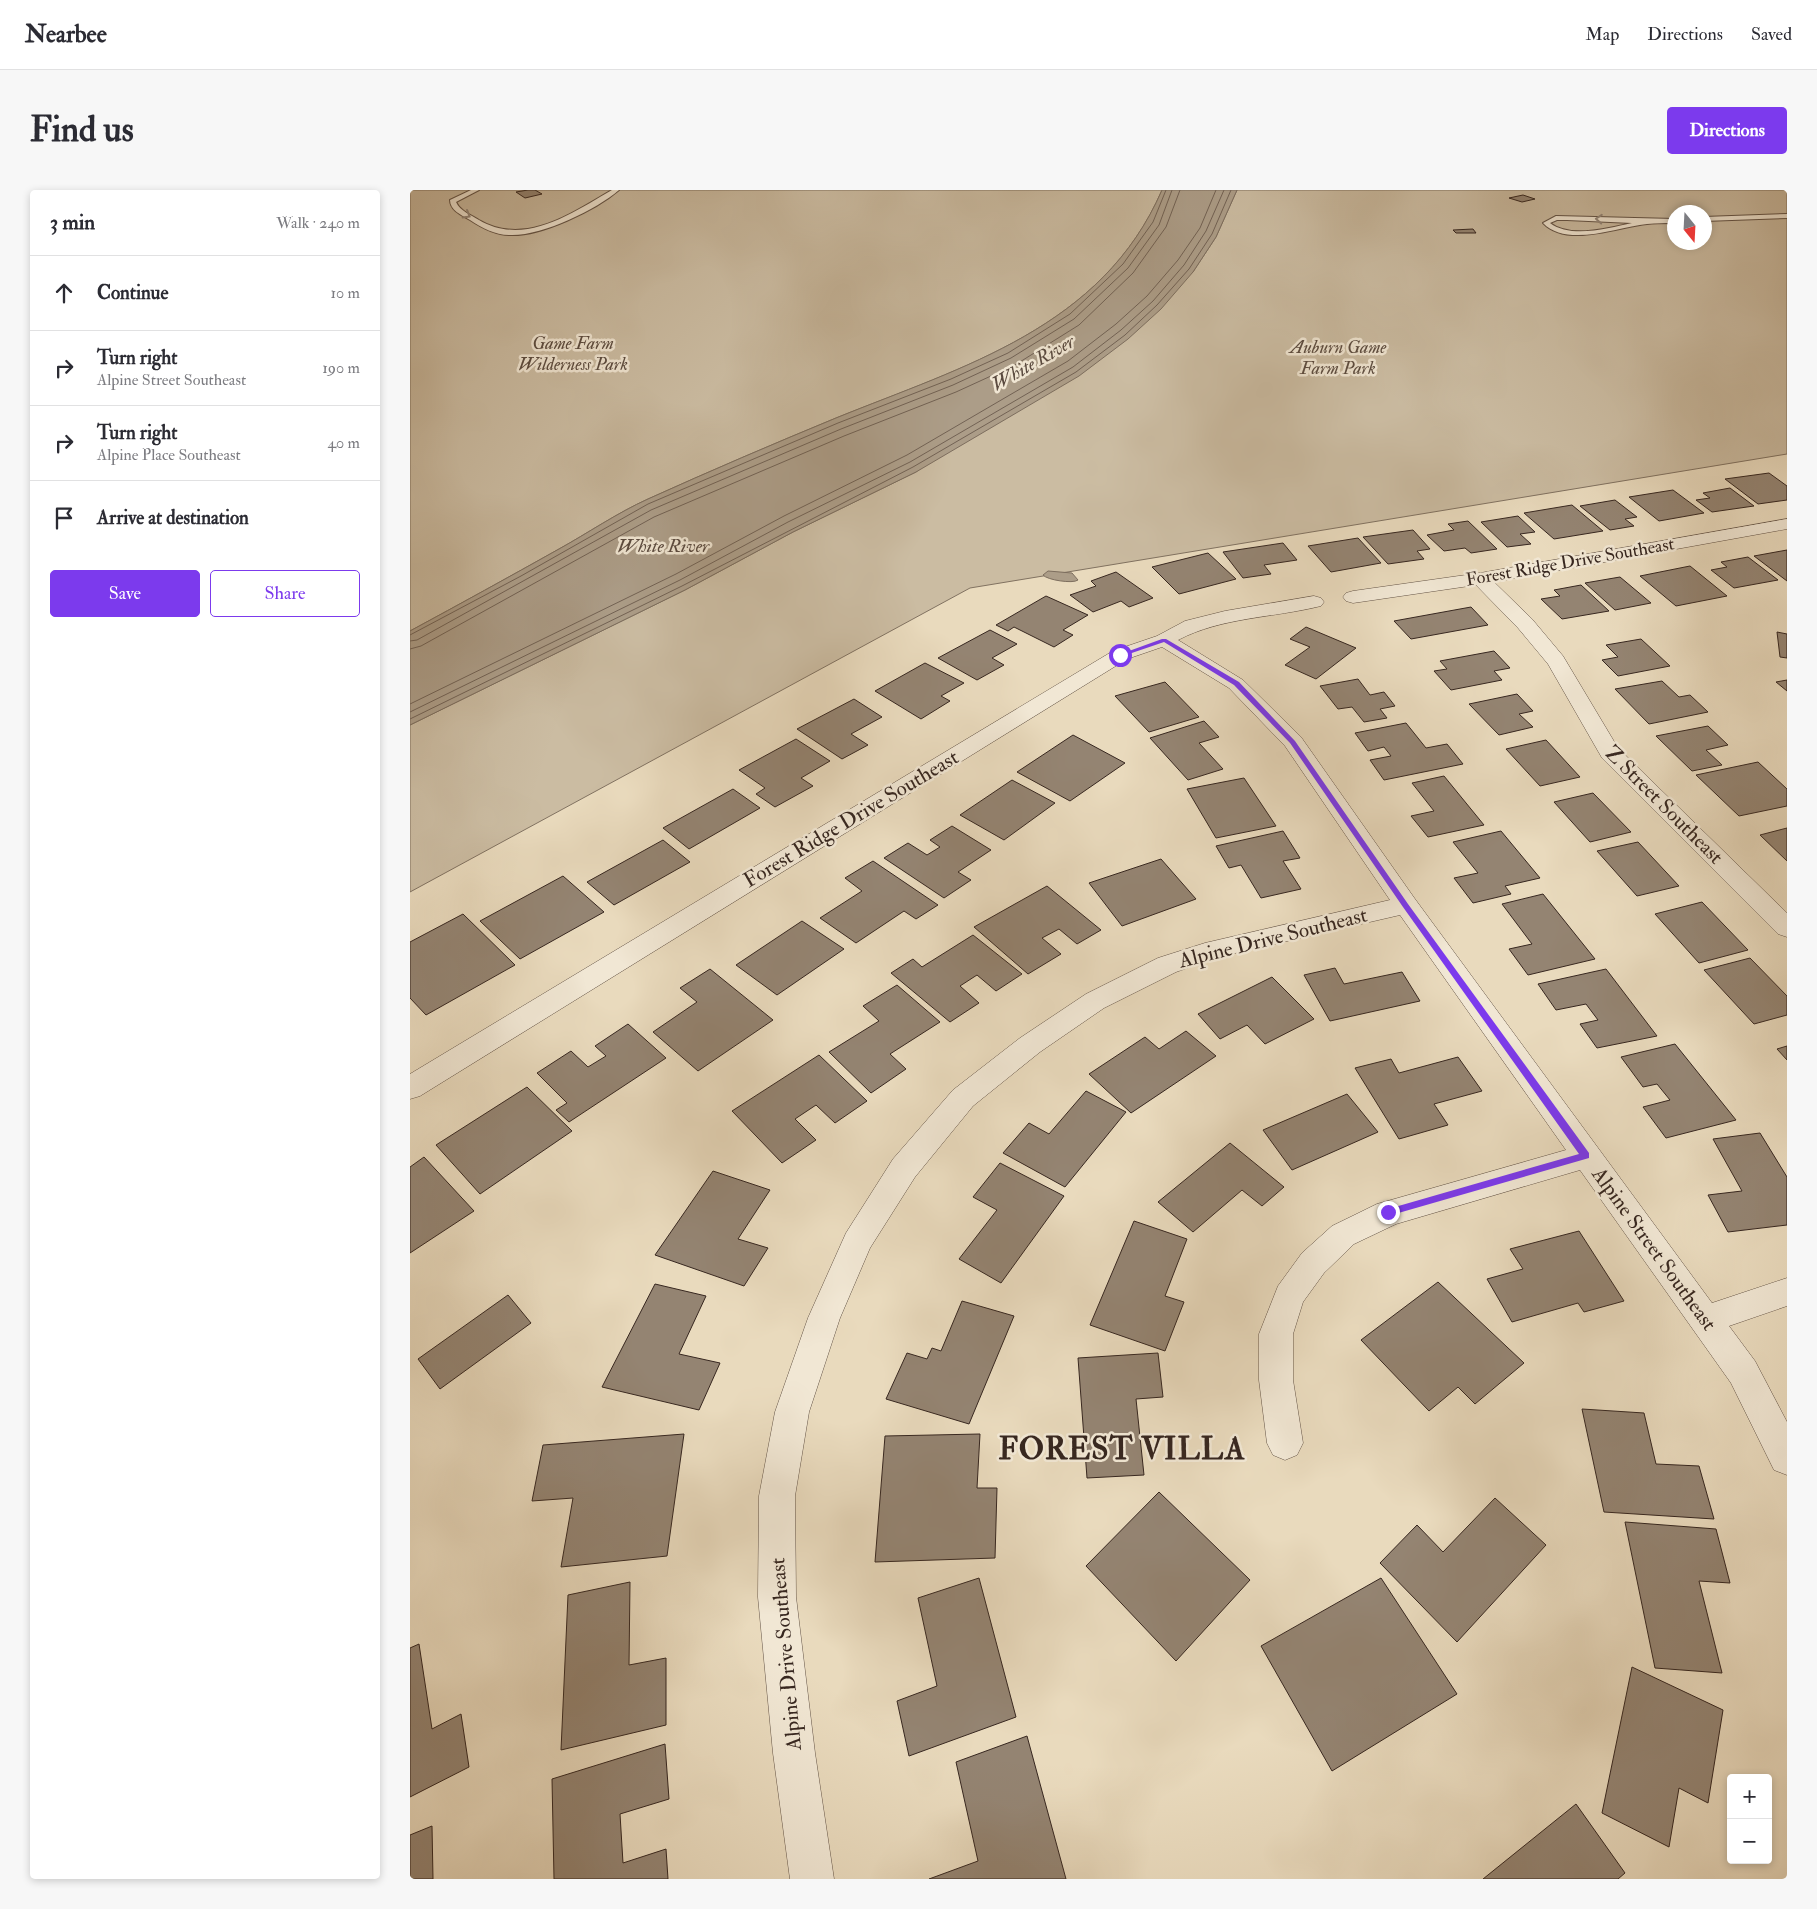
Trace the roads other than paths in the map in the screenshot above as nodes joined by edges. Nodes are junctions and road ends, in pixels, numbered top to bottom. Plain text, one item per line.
1 (476, 190) edge
2 (616, 190) edge
3 (1787, 216) edge
4 (1712, 219) edge
5 (1667, 221) edge
6 (1647, 222) junction
7 (1787, 524) edge
8 (1480, 578) junction
9 (1353, 597) dead end
10 (1314, 602) dead end
11 (1164, 640) junction
12 (1406, 905) junction
13 (1787, 928) edge
14 (410, 1088) edge
15 (1586, 1156) junction
16 (1787, 1292) edge
17 (1705, 1320) junction
18 (1285, 1443) dead end
19 (1787, 1458) edge
20 (812, 1879) edge

1 -> 2 lane
3 - 4 lane
5 - 6 lane
6 -> 6 lane
7 - 8 street, Forest Ridge Drive Southeast
8 - 9 street, Forest Ridge Drive Southeast
8 - 13 street, Z Street Southeast
10 - 11 street, Forest Ridge Drive Southeast
11 - 12 street, Alpine Street Southeast
11 - 14 street, Forest Ridge Drive Southeast
12 - 15 street, Alpine Street Southeast
12 - 20 street, Alpine Drive Southeast
15 - 17 street, Alpine Street Southeast
15 - 18 street
16 - 17 street
17 - 19 street, Alpine Street Southeast

